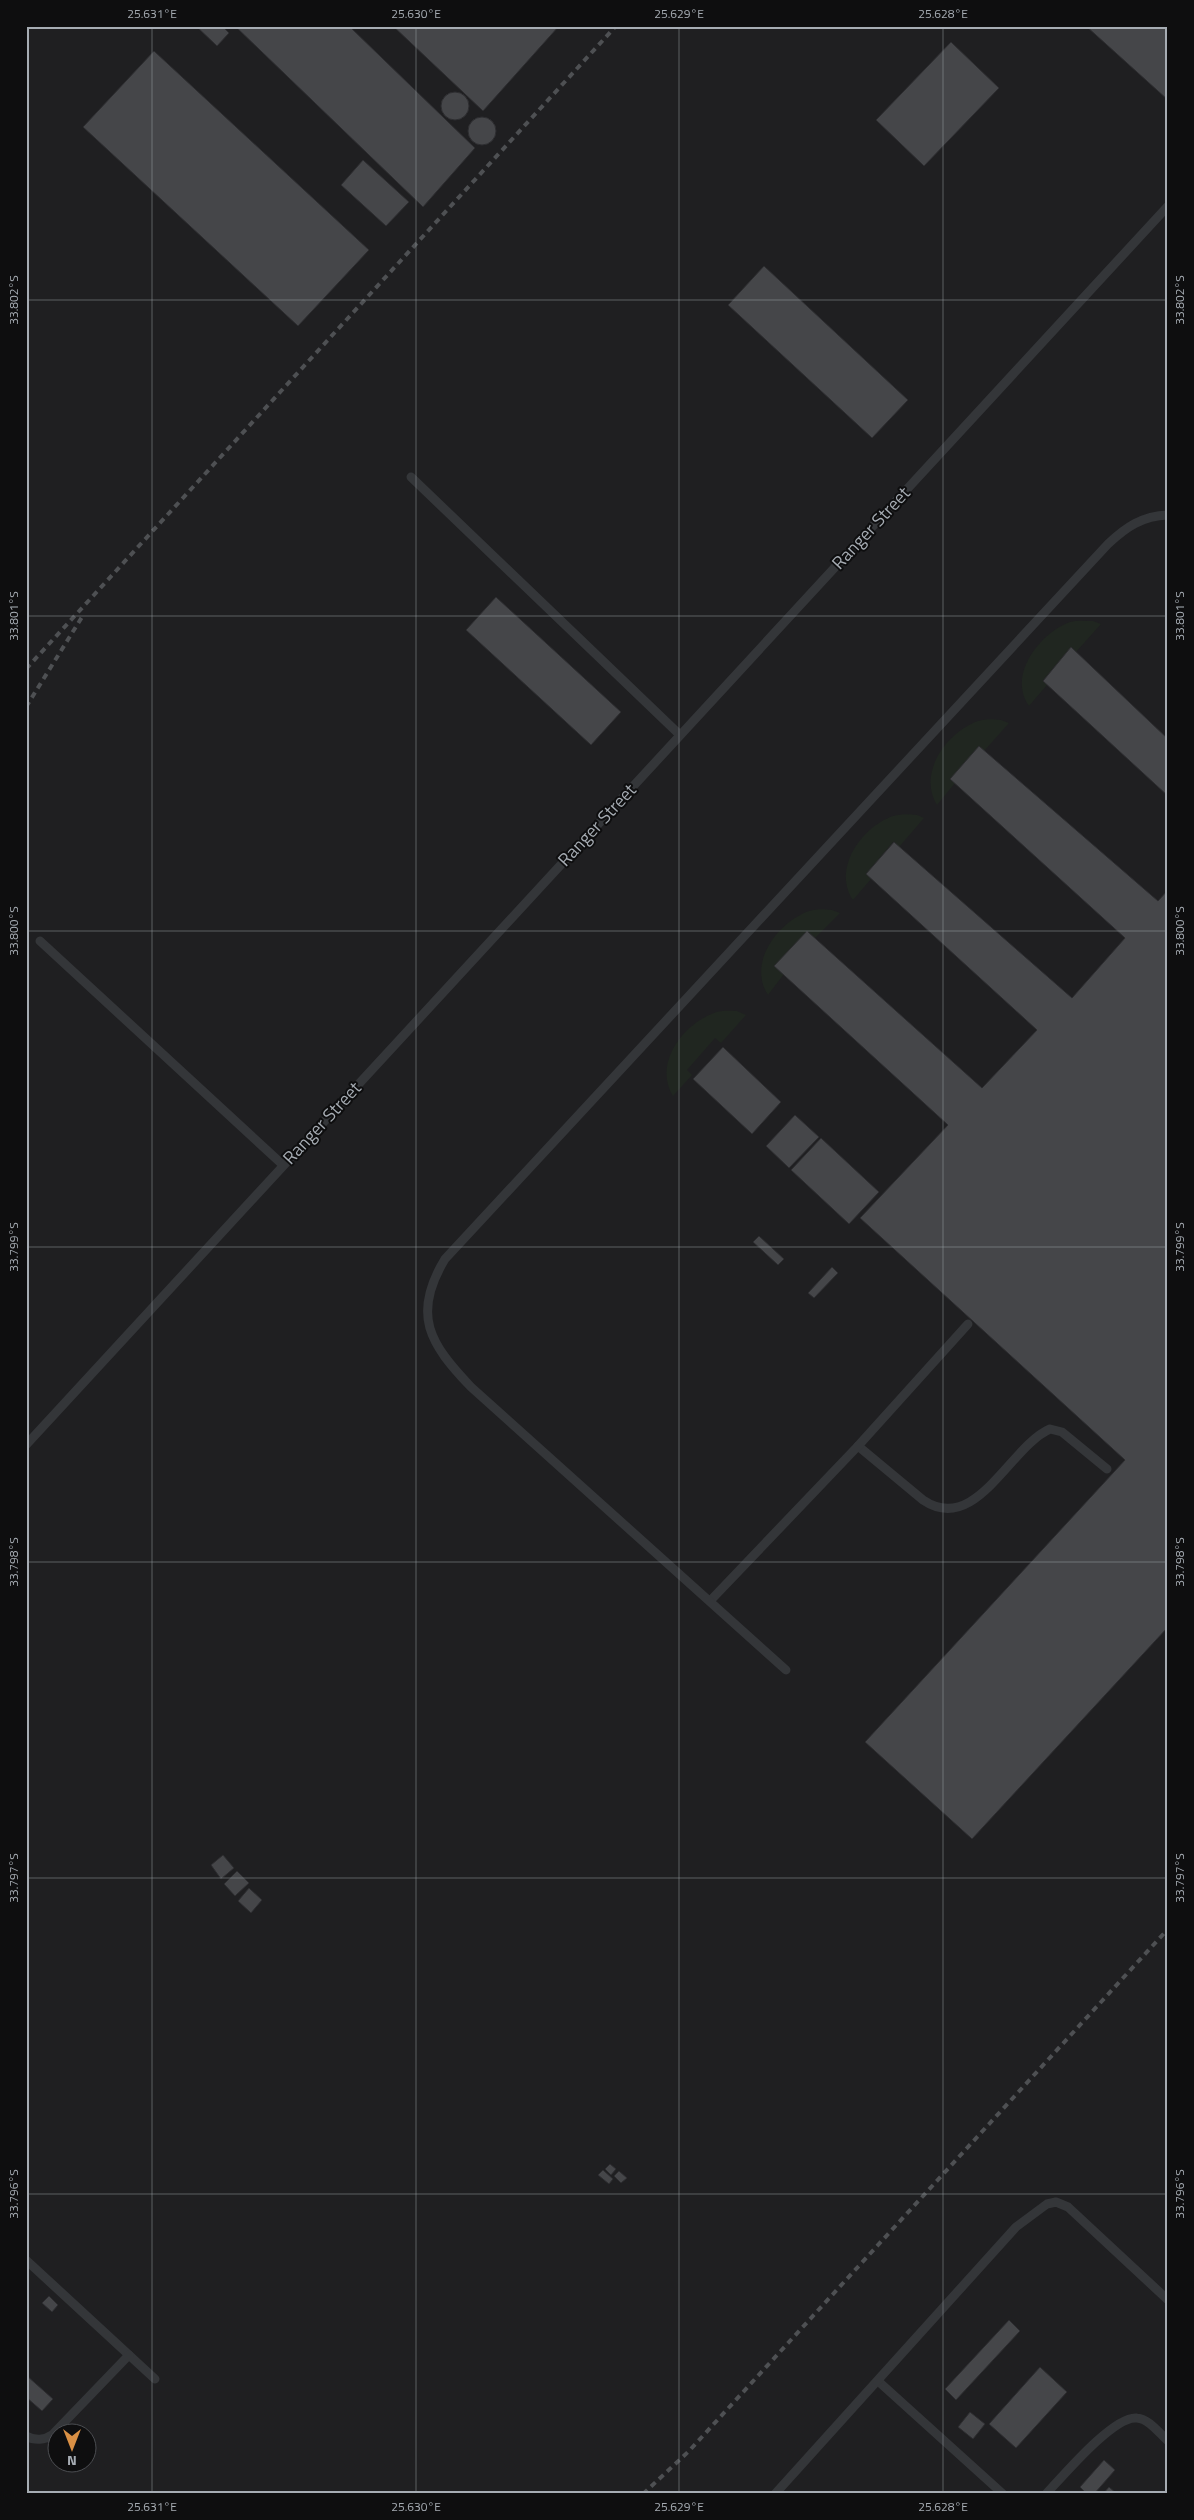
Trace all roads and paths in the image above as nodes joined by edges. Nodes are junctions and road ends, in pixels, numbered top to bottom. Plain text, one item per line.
1 (1168, 206) edge
2 (411, 477) dead end
3 (1168, 515) edge
4 (680, 735) junction
5 (40, 941) dead end
6 (283, 1165) junction
7 (968, 1324) dead end
8 (26, 1445) edge
9 (858, 1446) junction
10 (1107, 1469) dead end
11 (710, 1601) junction
12 (786, 1670) dead end
13 (28, 2264) edge
14 (1168, 2300) edge
15 (129, 2355) junction
16 (155, 2379) dead end
17 (878, 2381) junction
18 (26, 2436) edge
19 (1168, 2440) edge
20 (775, 2494) edge
21 (1003, 2494) edge
22 (1046, 2494) edge

1 - 4 lane, Ranger Street
2 - 4 lane
3 - 11 lane
4 - 6 lane, Ranger Street
5 - 6 lane
6 - 8 lane, Ranger Street
7 - 9 lane
9 - 10 lane
9 - 11 lane
11 - 12 lane
13 - 15 lane
14 - 17 lane
15 - 16 lane
15 - 18 lane
17 - 20 lane
17 - 21 lane
19 - 22 lane

